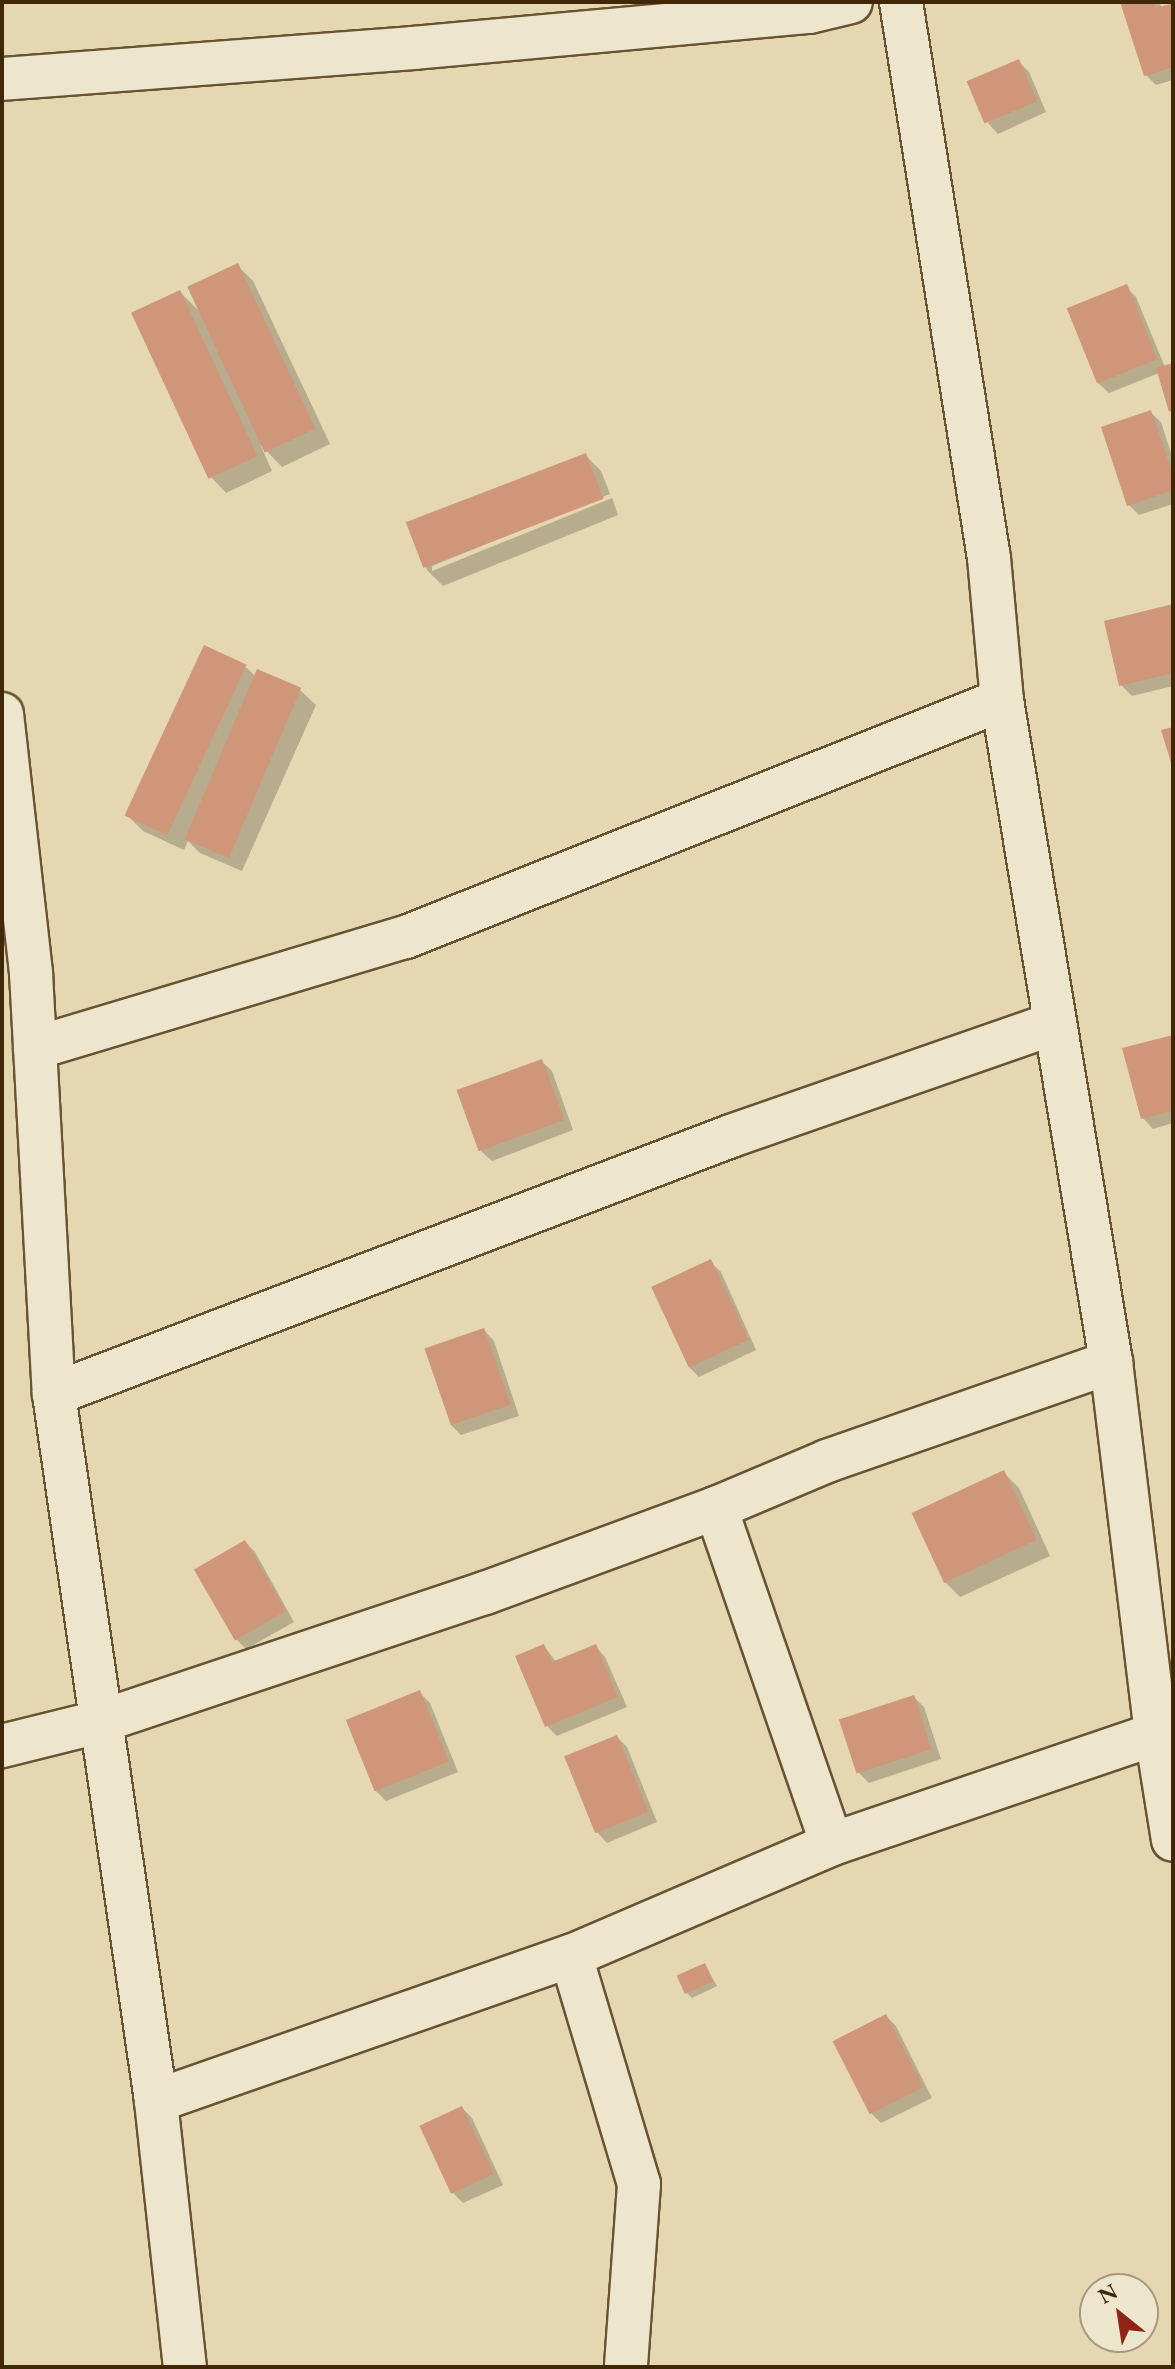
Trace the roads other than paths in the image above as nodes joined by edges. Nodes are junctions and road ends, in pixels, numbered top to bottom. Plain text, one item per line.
1 (851, 2) edge
2 (901, 2) edge
3 (2, 79) edge
4 (1002, 700) junction
5 (2, 714) edge
6 (16, 975) edge
7 (1055, 1023) junction
8 (35, 1048) junction
9 (1111, 1362) junction
10 (54, 1394) junction
11 (716, 1508) junction
12 (102, 1721) junction
13 (1156, 1734) junction
14 (2, 1746) edge
15 (1173, 1840) edge
16 (832, 1844) junction
17 (571, 1956) junction
18 (156, 2101) junction
19 (185, 2367) edge
20 (626, 2367) edge

1 - 3 street
2 - 4 street
4 - 7 street
4 - 8 street
5 - 6 street
6 - 8 street
7 - 9 street
7 - 10 street
8 - 10 street
9 - 11 street
9 - 13 street
10 - 12 street
11 - 12 street
11 - 16 street
12 - 14 street
12 - 18 street
13 - 15 street
13 - 16 street
16 - 17 street
17 - 18 street
17 - 20 street
18 - 19 street

